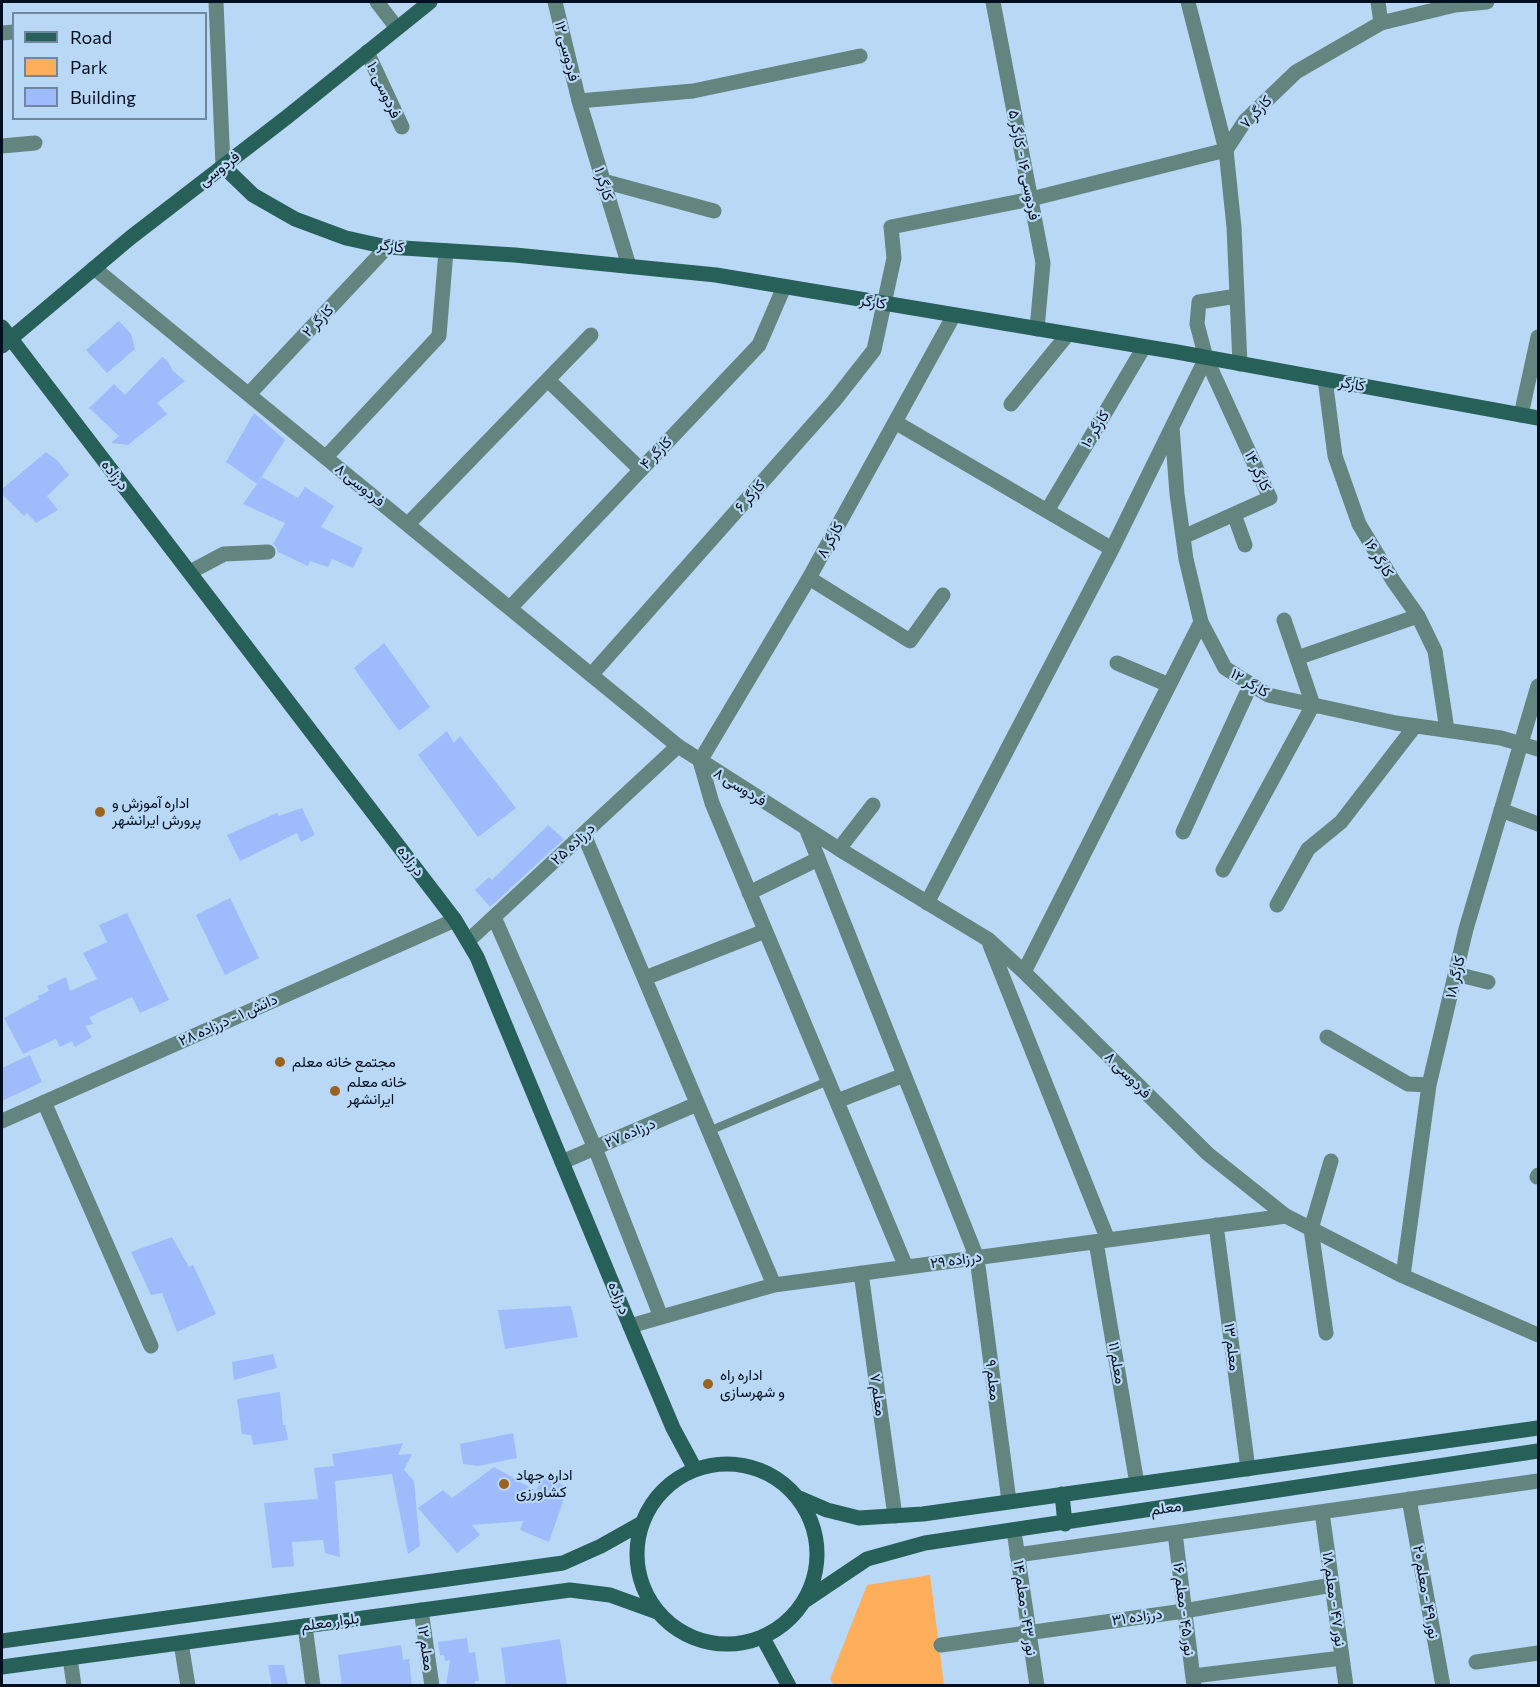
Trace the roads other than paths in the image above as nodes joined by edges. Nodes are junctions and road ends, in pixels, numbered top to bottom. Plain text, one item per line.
1 (216, 2) edge
2 (377, 2) edge
3 (430, 2) edge
4 (555, 2) edge
5 (993, 2) edge
6 (1188, 2) edge
7 (1378, 2) edge
8 (1487, 2) edge
9 (1442, 5) edge
10 (1382, 22) junction
11 (397, 28) junction
12 (367, 52) junction
13 (860, 57) dead end
14 (579, 101) junction
15 (402, 127) dead end
16 (35, 143) dead end
17 (2, 146) edge
18 (1226, 150) junction
19 (223, 166) junction
20 (603, 181) junction
21 (1031, 199) junction
22 (714, 210) dead end
23 (387, 247) junction
24 (446, 251) junction
25 (629, 266) junction
26 (94, 268) junction
27 (784, 287) junction
28 (1237, 297) junction
29 (884, 304) junction
30 (954, 315) junction
31 (1037, 329) junction
32 (1068, 334) junction
33 (591, 335) dead end
34 (4, 337) edge
35 (1539, 337) edge
36 (1144, 347) junction
37 (1206, 358) junction
38 (1240, 364) junction
39 (1325, 379) junction
40 (548, 380) junction
41 (249, 394) junction
42 (1011, 404) dead end
43 (1521, 414) junction
44 (1539, 418) edge
45 (895, 422) junction
46 (1172, 427) junction
47 (326, 457) junction
48 (641, 470) junction
49 (1047, 511) junction
50 (1234, 514) junction
51 (408, 524) junction
52 (1183, 537) junction
53 (1245, 545) dead end
54 (1112, 549) junction
55 (268, 552) dead end
56 (190, 572) junction
57 (809, 578) junction
58 (944, 595) dead end
59 (510, 608) junction
60 (1418, 616) junction
61 (1284, 620) dead end
62 (1201, 622) junction
63 (1297, 658) junction
64 (1118, 663) dead end
65 (592, 674) junction
66 (1251, 684) junction
67 (1169, 685) junction
68 (1539, 686) edge
69 (1314, 705) junction
70 (1415, 726) junction
71 (1447, 730) junction
72 (1520, 743) junction
73 (678, 747) junction
74 (1539, 749) edge
75 (700, 761) junction
76 (873, 805) dead end
77 (1501, 810) junction
78 (1539, 824) edge
79 (806, 828) junction
80 (1183, 832) dead end
81 (584, 835) junction
82 (838, 849) junction
83 (818, 859) junction
84 (1223, 870) dead end
85 (749, 893) junction
86 (927, 903) junction
87 (1277, 905) dead end
88 (494, 917) junction
89 (455, 920) junction
90 (765, 931) junction
91 (989, 940) junction
92 (468, 941) junction
93 (1024, 972) junction
94 (1456, 974) junction
95 (645, 978) junction
96 (1488, 981) dead end
97 (1327, 1037) dead end
98 (904, 1075) junction
99 (828, 1081) junction
100 (1429, 1085) junction
101 (837, 1101) junction
102 (44, 1102) junction
103 (698, 1104) junction
104 (2, 1120) edge
105 (709, 1131) junction
106 (595, 1148) junction
107 (1331, 1161) dead end
108 (562, 1162) junction
109 (1286, 1216) junction
110 (1216, 1225) junction
111 (1311, 1229) junction
112 (1102, 1241) junction
113 (977, 1258) junction
114 (906, 1267) junction
115 (861, 1274) junction
116 (1403, 1276) junction
117 (774, 1285) junction
118 (661, 1317) junction
119 (630, 1326) junction
120 (1326, 1333) dead end
121 (1539, 1335) edge
122 (151, 1346) dead end
123 (1539, 1428) edge
124 (1539, 1451) edge
125 (695, 1469) junction
126 (1248, 1469) junction
127 (1539, 1481) edge
128 (1137, 1484) junction
129 (1062, 1494) junction
130 (799, 1498) junction
131 (1410, 1499) junction
132 (1009, 1501) junction
133 (1322, 1512) junction
134 (895, 1516) junction
135 (642, 1523) junction
136 (1065, 1524) junction
137 (1014, 1531) junction
138 (1175, 1533) junction
139 (1017, 1556) junction
140 (1332, 1585) junction
141 (806, 1600) junction
142 (421, 1610) junction
143 (1184, 1611) junction
144 (657, 1612) junction
145 (305, 1626) junction
146 (1029, 1632) junction
147 (763, 1638) junction
148 (2, 1641) edge
149 (181, 1643) junction
150 (941, 1645) dead end
151 (1539, 1653) edge
152 (70, 1658) junction
153 (1342, 1658) junction
154 (1476, 1662) dead end
155 (2, 1667) edge
156 (1193, 1681) edge
157 (74, 1686) edge
158 (188, 1686) edge
159 (314, 1686) edge
160 (432, 1686) edge
161 (789, 1686) edge
162 (1037, 1686) edge
163 (1346, 1686) edge
164 (1443, 1686) edge

1 - 19 street
2 - 11 street
3 - 11 main road, فردوسی
4 - 14 street, فردوسی ۱۲
5 - 21 street, فردوسی ۱۶ - کارگر ۵
6 - 18 street
7 - 10 street
8 - 9 street, کارگر ۷
9 - 10 street, کارگر ۷
10 - 18 street, کارگر ۷
11 - 12 main road, فردوسی
12 - 15 street, فردوسی ۱۰
12 - 19 main road, فردوسی
13 - 14 street
14 - 20 street, کارگر ۱
16 - 17 street
18 - 21 street
18 - 28 street
19 - 23 main road, کارگر
19 - 26 main road, فردوسی
20 - 22 street
20 - 25 street, کارگر ۱
21 - 29 street, کارگر ۶
21 - 31 street, فردوسی ۱۶ - کارگر ۵
23 - 24 main road, کارگر
23 - 41 street, کارگر ۲
24 - 25 main road, کارگر
24 - 47 street
25 - 27 main road, کارگر
26 - 34 main road, فردوسی
26 - 41 street, فردوسی ۸
27 - 29 main road, کارگر
27 - 48 street, کارگر ۴
28 - 37 street
28 - 38 street
29 - 30 main road, کارگر
29 - 65 street, کارگر ۶
30 - 31 main road, کارگر
30 - 45 street, کارگر ۸
31 - 32 main road, کارگر
32 - 36 main road, کارگر
32 - 42 street
33 - 40 street
34 - 56 main road, درزاده
35 - 43 street
36 - 37 main road, کارگر
36 - 49 street, کارگر ۱۰
37 - 38 main road, کارگر
37 - 46 street
37 - 50 street, کارگر ۱۴
38 - 39 main road, کارگر
39 - 43 main road, کارگر
39 - 60 street, کارگر ۱۶
40 - 48 street
40 - 51 street
41 - 47 street, فردوسی ۸
43 - 44 main road, کارگر
45 - 49 street
45 - 57 street, کارگر ۸
46 - 52 street, کارگر ۱۲
46 - 54 street
47 - 51 street, فردوسی ۸
48 - 59 street, کارگر ۴
49 - 54 street
50 - 52 street, کارگر ۱۴
50 - 53 street
51 - 59 street, فردوسی ۸
52 - 62 street, کارگر ۱۲
54 - 86 street
55 - 56 street
56 - 89 main road, درزاده
57 - 58 street
57 - 75 street, کارگر ۸
59 - 65 street, فردوسی ۸
60 - 63 street
60 - 71 street, کارگر ۱۶
61 - 63 street
62 - 66 street, کارگر ۱۲
62 - 67 street
63 - 69 street
64 - 67 street
65 - 73 street, فردوسی ۸
66 - 69 street, کارگر ۱۲
66 - 80 street
67 - 93 street
68 - 72 street, کارگر ۱۸
69 - 70 street, کارگر ۱۲
69 - 84 street
70 - 71 street, کارگر ۱۲
70 - 87 street
71 - 72 street, کارگر ۱۲
72 - 74 street, کارگر ۱۲
72 - 77 street, کارگر ۱۸
73 - 75 street, فردوسی ۸
73 - 81 street, درزاده ۲۵
75 - 79 street, فردوسی ۸
75 - 85 street
76 - 82 street
77 - 78 street
77 - 94 street, کارگر ۱۸
79 - 82 street, فردوسی ۸
79 - 83 street, معلم ۹
81 - 88 street, درزاده ۲۵
81 - 95 street
82 - 86 street, فردوسی ۸
83 - 85 street
83 - 98 street, معلم ۹
85 - 90 street
86 - 91 street, فردوسی ۸
88 - 92 street, درزاده ۲۵
88 - 106 street
89 - 92 main road, درزاده
89 - 102 street, دانش ۱ - درزاده ۲۸
90 - 95 street
90 - 99 street
91 - 93 street, فردوسی ۸
91 - 112 street, معلم ۱۱
92 - 108 main road, درزاده
93 - 109 street, فردوسی ۸
94 - 96 street
94 - 100 street, کارگر ۱۸
95 - 103 street
97 - 100 street
98 - 101 street
98 - 113 street, معلم ۹
99 - 101 street
99 - 105 lane
100 - 116 street, کارگر ۱۸
101 - 114 street
102 - 104 street, دانش ۱ - درزاده ۲۸
102 - 122 street
103 - 105 street
103 - 106 street, درزاده ۲۷
105 - 117 street
106 - 108 street, درزاده ۲۷
106 - 118 street
107 - 111 street
108 - 119 main road, درزاده
109 - 110 street, درزاده ۲۹
109 - 111 street, فردوسی ۸
110 - 112 street, درزاده ۲۹
110 - 126 street, معلم ۱۳
111 - 116 street, فردوسی ۸
111 - 120 street
112 - 113 street, درزاده ۲۹
112 - 128 street, معلم ۱۱
113 - 114 street, درزاده ۲۹
113 - 132 street, معلم ۹
114 - 115 street, درزاده ۲۹
115 - 117 street, درزاده ۲۹
115 - 134 street, معلم ۷
116 - 121 street, فردوسی ۸
117 - 118 street, درزاده ۲۹
118 - 119 street, درزاده ۲۹
119 - 125 main road, درزاده
123 - 126 main road, معلم
124 - 136 main road, معلم
125 - 130 main road
125 - 135 main road
126 - 128 main road, معلم
127 - 131 street
128 - 129 main road, معلم
129 - 132 main road, معلم
129 - 136 main road
130 - 134 main road, معلم
130 - 141 main road
131 - 133 street
131 - 164 street, نور ۴۹ - معلم ۲۰
132 - 134 main road, معلم
133 - 138 street
133 - 140 street, نور ۴۷ - معلم ۱۸
135 - 144 main road
135 - 148 main road, بلوار معلم
136 - 137 main road, معلم
137 - 139 street, نور ۴۳ - معلم ۱۴
137 - 141 main road, معلم
138 - 139 street
138 - 143 street, نور ۴۵ - معلم ۱۶
139 - 146 street, نور ۴۳ - معلم ۱۴
140 - 143 street, درزاده ۳۱
140 - 153 street, نور ۴۷ - معلم ۱۸
141 - 147 main road
142 - 144 main road, بلوار معلم
142 - 145 main road, بلوار معلم
142 - 160 street, معلم ۱۲
143 - 146 street, درزاده ۳۱
143 - 156 street, نور ۴۵ - معلم ۱۶
144 - 147 main road
145 - 149 main road, بلوار معلم
145 - 159 street
146 - 150 street, درزاده ۳۱
146 - 162 street, نور ۴۳ - معلم ۱۴
147 - 161 main road
149 - 152 main road, بلوار معلم
149 - 158 street
151 - 154 street
152 - 155 main road, بلوار معلم
152 - 157 street
153 - 156 street
153 - 163 street, نور ۴۷ - معلم ۱۸

